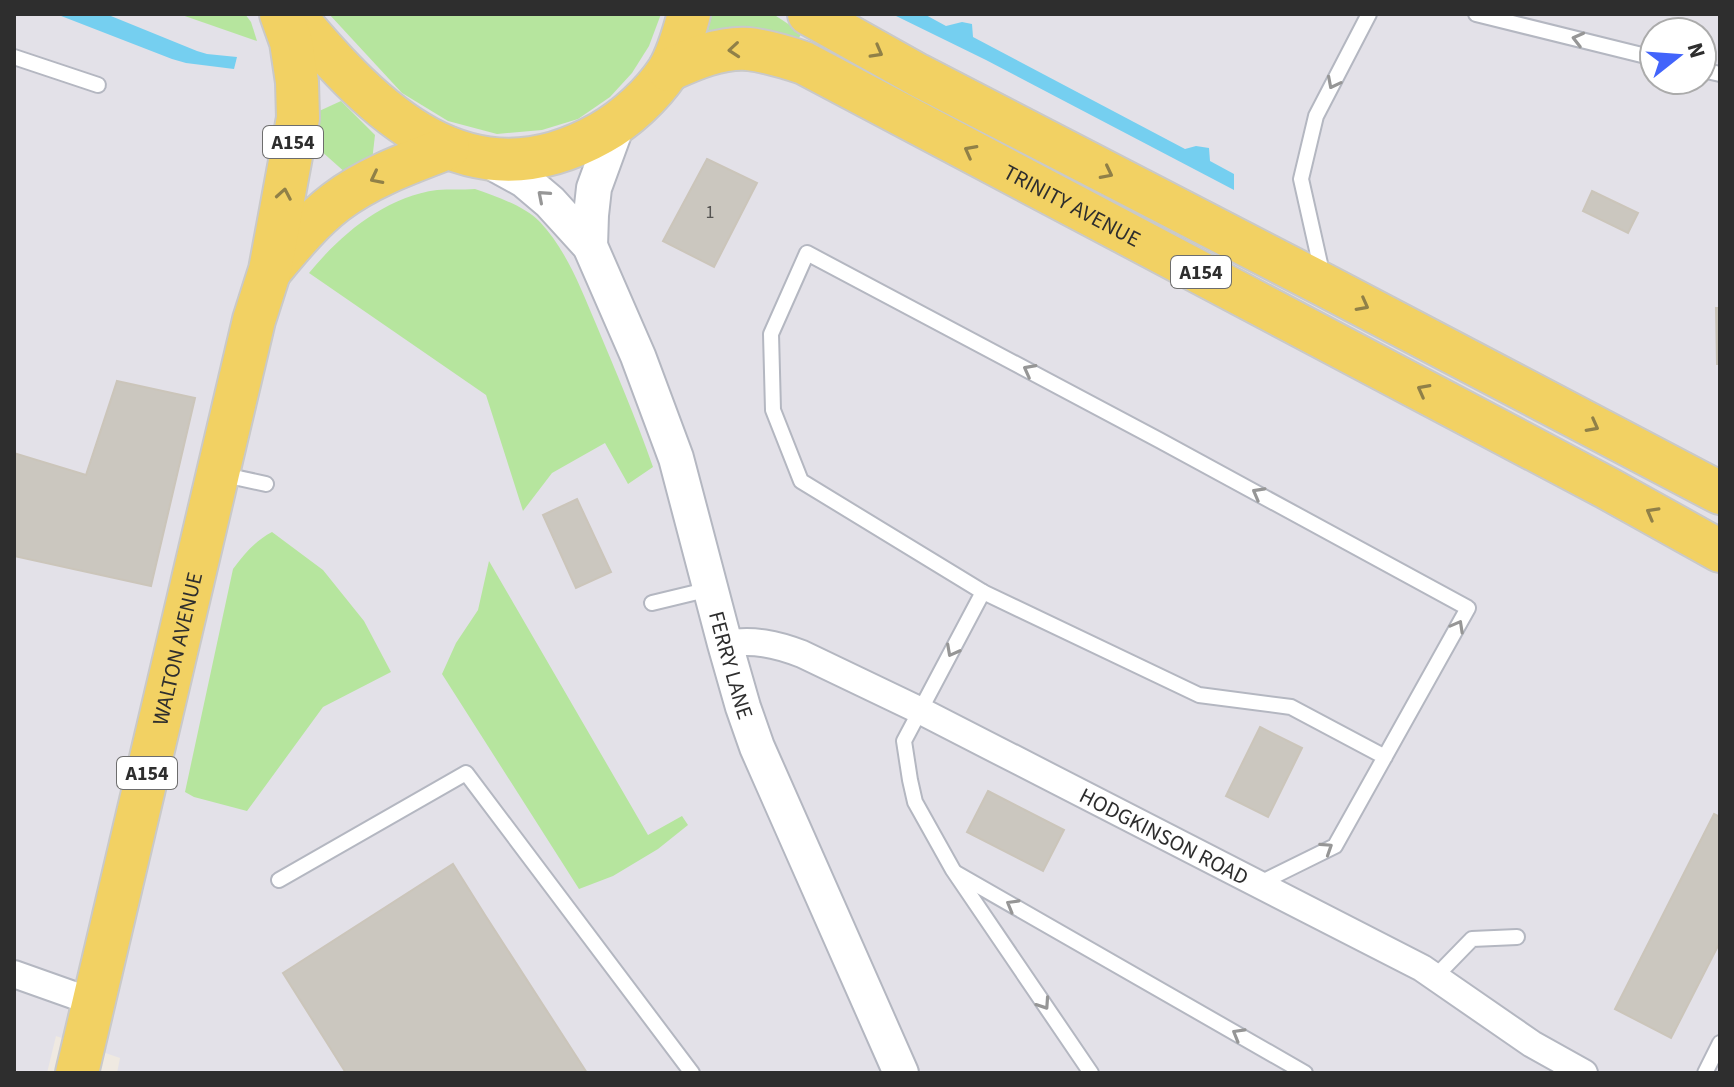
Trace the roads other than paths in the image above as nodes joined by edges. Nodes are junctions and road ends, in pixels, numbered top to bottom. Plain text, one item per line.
1 (281, 14) edge
2 (293, 14) edge
3 (689, 14) edge
4 (809, 14) edge
5 (1369, 14) edge
6 (1476, 14) edge
7 (1638, 54) edge
8 (14, 57) edge
9 (669, 70) junction
10 (98, 85) dead end
11 (617, 125) junction
12 (467, 154) junction
13 (590, 246) junction
14 (270, 270) junction
15 (1324, 285) junction
16 (217, 474) junction
17 (266, 484) dead end
18 (1720, 493) edge
19 (1720, 551) edge
20 (711, 588) junction
21 (983, 592) junction
22 (652, 603) dead end
23 (725, 644) junction
24 (921, 711) junction
25 (1385, 757) junction
26 (953, 870) junction
27 (279, 880) dead end
28 (1258, 884) junction
29 (1517, 937) dead end
30 (14, 974) edge
31 (1435, 977) junction
32 (93, 1002) junction
33 (1720, 1043) edge
34 (77, 1073) edge
35 (692, 1073) edge
36 (901, 1073) edge
37 (1091, 1073) edge
38 (1305, 1073) edge
39 (1584, 1073) edge
40 (1705, 1073) edge

14 -> 1 main road, WALTON AVENUE / A154
2 - 12 main road
3 - 9 main road
4 -> 15 main road, TRINITY AVENUE / A154
5 -> 15 lane
7 -> 6 lane
8 - 10 lane
9 - 11 main road
19 -> 9 main road, TRINITY AVENUE / A154
11 - 12 main road
11 - 13 street, FERRY LANE
13 -> 12 street, FERRY LANE
12 -> 14 main road, WALTON AVENUE / A154
13 - 20 street, FERRY LANE
14 - 16 main road, WALTON AVENUE / A154
15 -> 18 main road, TRINITY AVENUE / A154
16 - 17 lane
16 - 32 main road, WALTON AVENUE / A154
20 - 22 lane
20 - 23 street, FERRY LANE
21 -> 24 lane
21 - 25 lane
25 -> 21 lane
23 - 24 street, HODGKINSON ROAD
23 - 36 street, FERRY LANE
24 - 26 lane
24 - 28 street, HODGKINSON ROAD
28 -> 25 lane
26 -> 37 lane
38 -> 26 lane
27 - 35 lane
28 - 31 street, HODGKINSON ROAD
29 - 31 lane
30 - 32 street
31 - 39 street, HODGKINSON ROAD
32 - 34 main road, WALTON AVENUE / A154
33 - 40 lane

